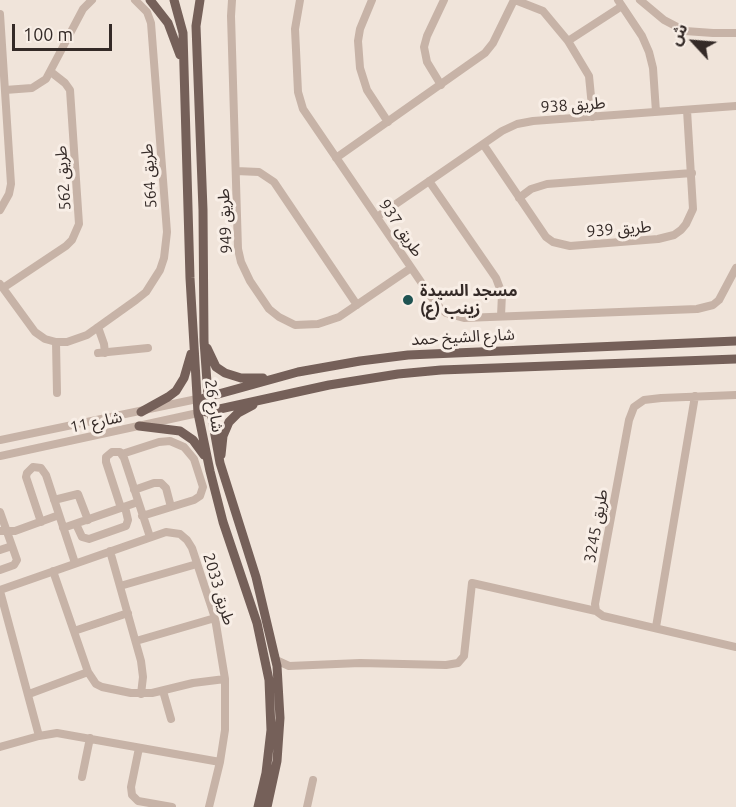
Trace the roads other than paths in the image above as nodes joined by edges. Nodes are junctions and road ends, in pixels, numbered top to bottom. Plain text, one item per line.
1 (92, 0) edge
2 (135, 0) edge
3 (150, 0) edge
4 (174, 0) edge
5 (200, 0) edge
6 (232, 0) edge
7 (300, 0) edge
8 (372, 0) edge
9 (444, 0) edge
10 (515, 0) edge
11 (640, 0) edge
12 (620, 3) edge
13 (0, 14) edge
14 (736, 33) edge
15 (568, 41) junction
16 (2, 62) edge
17 (184, 69) junction
18 (51, 72) junction
19 (441, 85) junction
20 (5, 90) junction
21 (736, 106) edge
22 (687, 110) junction
23 (656, 112) junction
24 (592, 117) junction
25 (388, 122) junction
26 (483, 144) junction
27 (336, 158) junction
28 (236, 171) junction
29 (692, 173) junction
30 (429, 181) junction
31 (519, 198) junction
32 (0, 210) edge
33 (377, 217) junction
34 (411, 268) junction
35 (736, 268) edge
36 (1, 286) edge
37 (357, 305) junction
38 (501, 316) junction
39 (98, 327) junction
40 (204, 340) junction
41 (736, 341) edge
42 (56, 342) junction
43 (193, 346) junction
44 (148, 348) dead end
45 (736, 359) edge
46 (274, 378) junction
47 (57, 393) dead end
48 (736, 395) edge
49 (208, 396) junction
50 (695, 396) junction
51 (197, 399) junction
52 (265, 399) junction
53 (210, 411) junction
54 (141, 412) junction
55 (198, 413) junction
56 (140, 426) junction
57 (0, 440) edge
58 (122, 454) junction
59 (0, 456) edge
60 (208, 463) junction
61 (220, 463) junction
62 (134, 490) junction
63 (54, 500) junction
64 (138, 502) junction
65 (123, 507) junction
66 (171, 507) junction
67 (0, 512) edge
68 (59, 515) junction
69 (142, 516) junction
70 (88, 520) junction
71 (41, 522) junction
72 (76, 524) junction
73 (63, 528) junction
74 (3, 531) edge
75 (150, 537) junction
76 (12, 546) junction
77 (0, 550) edge
78 (110, 551) junction
79 (75, 563) junction
80 (197, 564) junction
81 (0, 570) edge
82 (53, 571) junction
83 (120, 586) junction
84 (0, 590) edge
85 (596, 611) junction
86 (128, 613) junction
87 (215, 618) junction
88 (656, 627) junction
89 (74, 631) junction
90 (136, 641) junction
91 (736, 647) edge
92 (276, 660) junction
93 (289, 666) junction
94 (88, 672) junction
95 (278, 674) junction
96 (225, 679) junction
97 (163, 691) junction
98 (29, 694) junction
99 (141, 694) junction
100 (171, 719) dead end
101 (39, 736) junction
102 (90, 738) junction
103 (0, 747) edge
104 (139, 748) junction
105 (220, 762) junction
106 (82, 777) dead end
107 (313, 780) dead end
108 (172, 807) edge
109 (209, 807) edge
110 (258, 807) edge
111 (267, 807) edge
112 (307, 807) edge

1 - 18 street
2 - 39 street, طريق 564
3 - 17 main road
4 - 17 main road, شارع 26
5 - 40 main road, شارع 26
6 - 28 street, طريق 949
7 - 27 street, طريق 937
8 - 25 street
9 - 19 street
10 - 15 street
10 - 19 street
11 - 14 street
12 - 15 street
12 - 23 street
13 - 16 street
15 - 24 street
16 - 20 street
17 - 43 main road, شارع 26
18 - 20 street
18 - 36 street, طريق 562
19 - 25 street
20 - 32 street
21 - 22 street, طريق 938
22 - 23 street, طريق 938
22 - 29 street, طريق 939
23 - 24 street, طريق 938
24 - 26 street, طريق 938
25 - 27 street
26 - 30 street, طريق 938
26 - 31 street, طريق 939
27 - 33 street, طريق 937
28 - 37 street, طريق 949
28 - 37 street, طريق 949
29 - 31 street
29 - 31 street, طريق 939
30 - 33 street, طريق 938
30 - 38 street
33 - 34 street, طريق 937
34 - 37 street, طريق 949
34 - 38 street, طريق 937
35 - 38 street, طريق 937
36 - 42 street
39 - 42 street, طريق 564
39 - 44 street
40 - 46 main road
40 - 49 main road, شارع 26
41 - 46 main road, شارع الشيخ حمد
42 - 47 street
43 - 51 main road, شارع 26
43 - 54 main road
45 - 52 main road, شارع الشيخ حمد
46 - 49 main road, شارع الشيخ حمد
48 - 50 street, طريق 3245
49 - 51 main road, شارع الشيخ حمد
49 - 53 main road, شارع 26
50 - 85 street, طريق 3245
50 - 88 street
51 - 54 street, شارع 11
51 - 55 main road, شارع 26
52 - 53 main road, شارع الشيخ حمد
52 - 61 main road
53 - 55 main road, شارع الشيخ حمد
53 - 61 main road, شارع 26
54 - 57 street, شارع 11
55 - 56 street, شارع 11
55 - 60 main road, شارع 26
56 - 59 street, شارع 11
56 - 60 main road
58 - 62 street
58 - 65 street
58 - 66 street
60 - 110 main road, شارع 26
61 - 92 main road, شارع 26
62 - 64 street
62 - 66 street
63 - 68 street
63 - 70 street
63 - 71 street
64 - 65 street
64 - 69 street
65 - 70 street
65 - 72 street
66 - 69 street
67 - 74 street
68 - 71 street
68 - 73 street
69 - 75 street
70 - 72 street
71 - 74 street
72 - 73 street
73 - 79 street
74 - 76 street
75 - 78 street, طريق 2033
75 - 80 street, طريق 2033
76 - 77 street
76 - 81 street
78 - 79 street, طريق 2033
78 - 83 street
79 - 82 street, طريق 2033
80 - 83 street
80 - 87 street, طريق 2033
82 - 84 street, طريق 2033
82 - 89 street
83 - 86 street
84 - 98 street
85 - 88 street
85 - 93 street
86 - 89 street
86 - 90 street
87 - 90 street
87 - 96 street, طريق 2033
88 - 91 street
89 - 94 street
90 - 99 street
92 - 93 street
92 - 95 main road, شارع 26
93 - 95 street
94 - 98 street
94 - 99 street
95 - 111 main road, شارع 26
96 - 97 street
96 - 105 street, طريق 2033
97 - 99 street
97 - 100 street
98 - 101 street
101 - 102 street
101 - 103 street
102 - 104 street
102 - 106 street
104 - 105 street
104 - 108 street
105 - 109 street, طريق 2033
107 - 112 street

